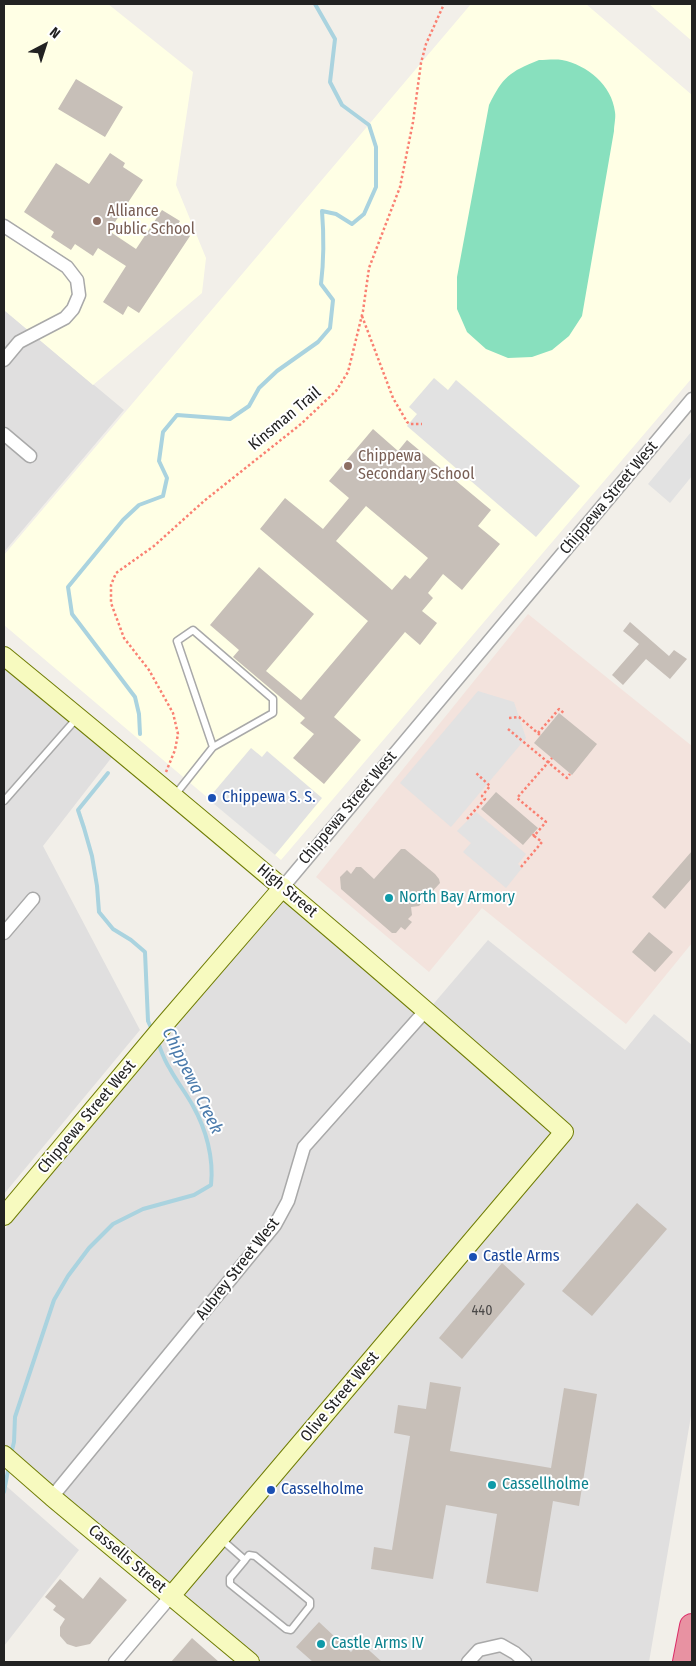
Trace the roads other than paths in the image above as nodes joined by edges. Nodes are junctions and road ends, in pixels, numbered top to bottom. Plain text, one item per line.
1 (4, 226) edge
2 (4, 360) edge
3 (692, 399) edge
4 (4, 434) edge
5 (30, 456) dead end
6 (4, 656) edge
7 (78, 717) junction
8 (213, 747) junction
9 (174, 796) junction
10 (4, 801) edge
11 (283, 887) junction
12 (33, 899) dead end
13 (4, 933) edge
14 (426, 1010) junction
15 (564, 1132) joint
16 (4, 1216) edge
17 (4, 1455) edge
18 (52, 1497) junction
19 (220, 1539) junction
20 (245, 1560) junction
21 (171, 1596) junction
22 (692, 1630) edge
23 (116, 1662) edge
24 (250, 1662) edge
25 (468, 1662) edge
26 (525, 1662) edge
27 (683, 1662) edge

1 - 2 street
3 - 11 street, Chippewa Street West
4 - 5 street
6 - 7 street, High Street
7 - 9 street, High Street
7 - 10 lane
8 - 8 lane
8 - 9 lane
9 - 11 street, High Street
11 - 14 street, High Street
11 - 16 street, Chippewa Street West
12 - 13 street
14 - 15 street, High Street
14 - 18 street, Aubrey Street West
15 - 19 street, Olive Street West
17 - 18 street, Cassells Street
18 - 21 street, Cassells Street
19 - 20 lane
19 - 21 street, Olive Street West
20 - 20 lane
21 - 23 street, Olive Street West
21 - 24 street, Cassells Street
22 - 27 highway
25 - 26 street

